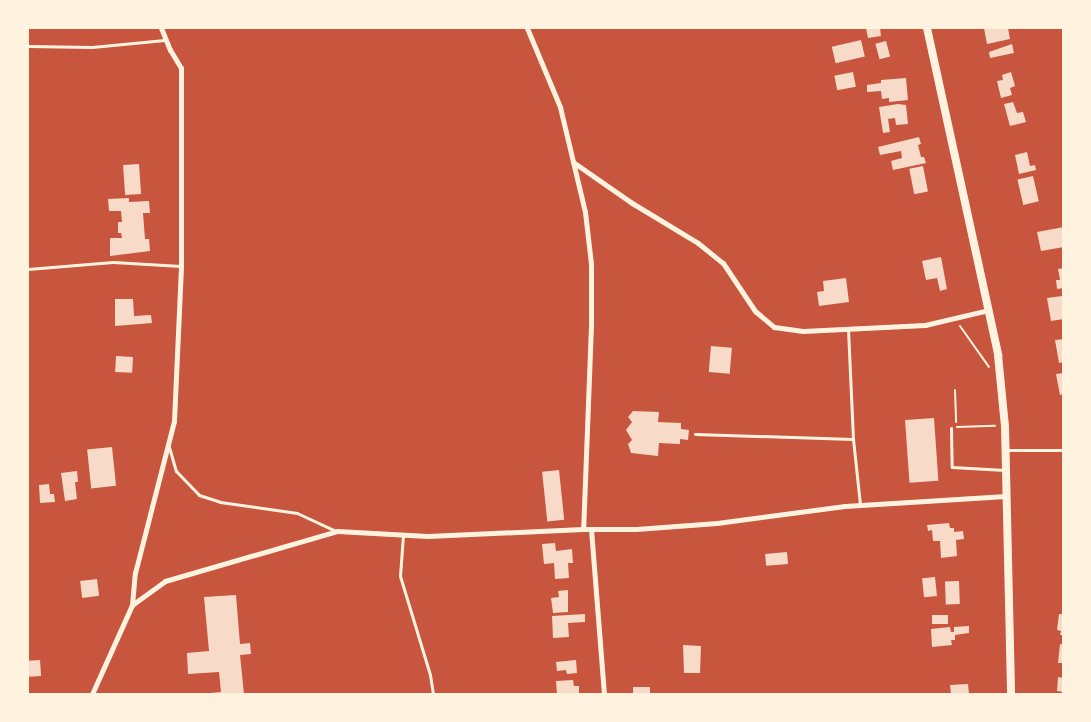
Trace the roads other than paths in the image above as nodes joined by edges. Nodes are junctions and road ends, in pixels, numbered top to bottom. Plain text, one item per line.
1 (161, 28) edge
2 (527, 28) edge
3 (927, 28) edge
4 (165, 40) junction
5 (28, 46) edge
6 (573, 162) junction
7 (181, 266) junction
8 (28, 269) edge
9 (989, 310) junction
10 (848, 329) junction
11 (951, 428) road end
12 (695, 434) dead end
13 (853, 439) junction
14 (168, 445) junction
15 (1005, 450) junction
16 (1064, 450) edge
17 (1006, 470) junction
18 (1006, 496) junction
19 (860, 505) junction
20 (584, 529) junction
21 (591, 529) junction
22 (337, 531) junction
23 (403, 534) junction
24 (132, 605) junction
25 (92, 694) edge
26 (433, 694) edge
27 (604, 694) edge
28 (1011, 694) edge

1 - 4 street
2 - 6 street
3 - 9 street
4 - 5 lane
4 - 7 street
6 - 10 street
6 - 20 street
7 - 8 lane
7 - 14 street
9 - 10 street
9 - 15 street
10 - 13 lane
11 - 17 lane
12 - 13 lane
13 - 19 lane
14 - 22 lane
14 - 24 street
15 - 16 lane
15 - 17 street
17 - 18 street
18 - 19 street
18 - 28 street
19 - 21 street
20 - 21 street
20 - 23 street
21 - 27 street
22 - 23 street
22 - 24 street
23 - 26 lane
24 - 25 street

